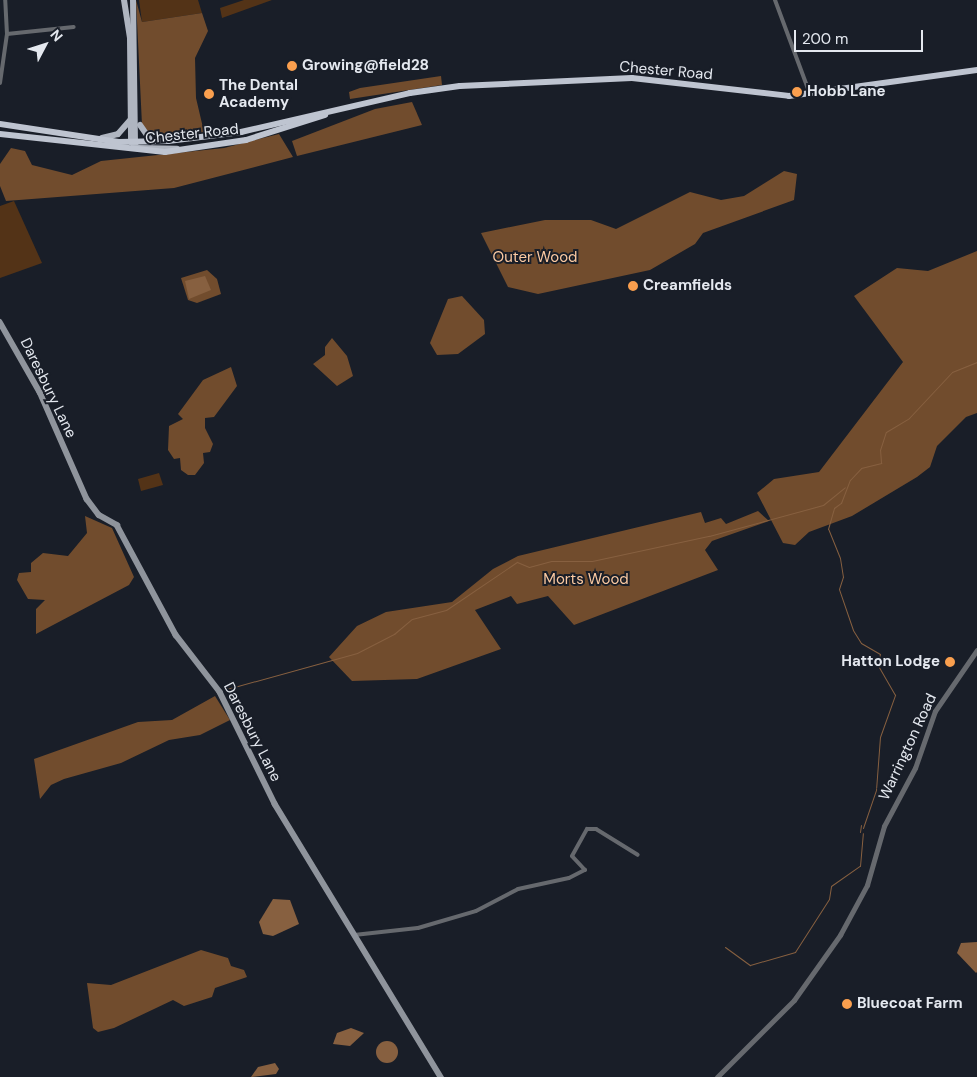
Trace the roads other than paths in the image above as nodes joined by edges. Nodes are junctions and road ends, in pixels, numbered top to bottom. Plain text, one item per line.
1 (5, 0) edge
2 (124, 0) edge
3 (133, 0) edge
4 (775, 0) edge
5 (74, 26) dead end
6 (63, 28) junction
7 (6, 34) junction
8 (64, 34) dead end
9 (977, 70) edge
10 (0, 83) edge
11 (810, 95) junction
12 (352, 106) junction
13 (137, 115) junction
14 (130, 119) junction
15 (0, 124) edge
16 (0, 134) edge
17 (96, 139) junction
18 (152, 142) junction
19 (134, 143) junction
20 (177, 149) junction
21 (123, 150) junction
22 (0, 322) edge
23 (977, 650) edge
24 (638, 855) dead end
25 (354, 935) junction
26 (441, 1077) edge
27 (716, 1077) edge

1 - 7 street
2 - 14 main road
3 - 13 main road
4 - 11 street
5 - 6 street
6 - 7 street
6 - 8 street
7 - 10 street
9 - 11 highway, Chester Road
11 - 12 highway, Chester Road
12 - 18 highway, Chester Road
12 - 20 highway, Chester Road
13 - 18 main road
13 - 19 main road
14 - 17 main road
14 - 19 main road
15 - 17 highway, Chester Road
16 - 21 highway, Chester Road
17 - 19 highway, Chester Road
18 - 19 highway, Chester Road
19 - 20 main road
19 - 21 main road
20 - 21 highway, Chester Road
22 - 25 main road, Daresbury Lane
23 - 27 street, Warrington Road
24 - 25 street
25 - 26 main road, Daresbury Lane

